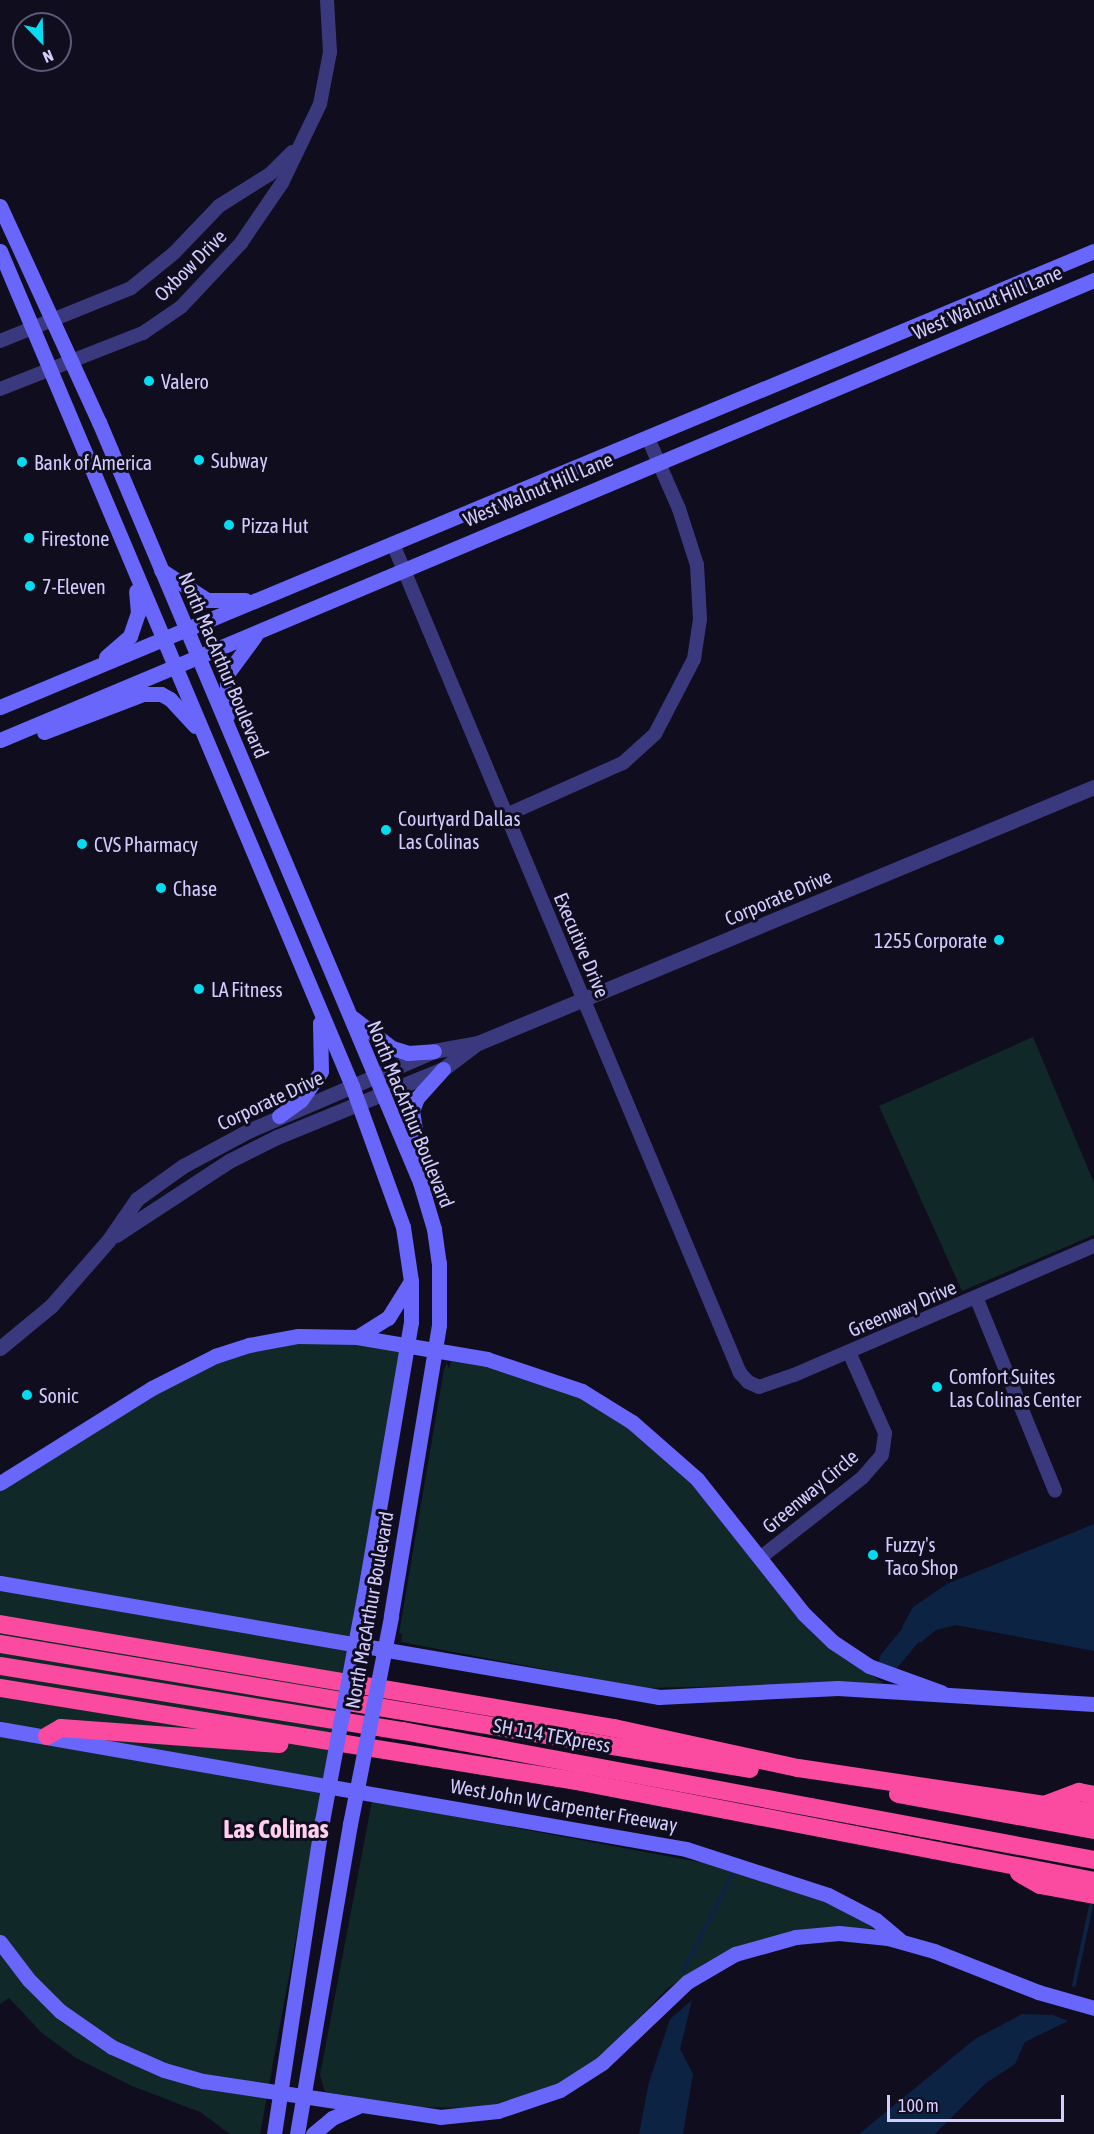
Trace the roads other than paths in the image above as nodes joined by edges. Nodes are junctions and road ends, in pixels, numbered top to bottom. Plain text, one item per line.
1 (327, 0) edge
2 (297, 146) junction
3 (0, 206) edge
4 (1094, 250) edge
5 (0, 251) edge
6 (1094, 280) edge
7 (55, 319) junction
8 (34, 327) junction
9 (0, 342) edge
10 (73, 361) junction
11 (50, 369) junction
12 (0, 389) edge
13 (648, 438) junction
14 (659, 461) junction
15 (393, 544) junction
16 (403, 568) junction
17 (159, 569) junction
18 (136, 579) junction
19 (262, 598) junction
20 (185, 629) junction
21 (256, 634) junction
22 (161, 639) junction
23 (197, 656) junction
24 (174, 666) junction
25 (92, 668) junction
26 (0, 707) edge
27 (227, 725) junction
28 (17, 733) junction
29 (204, 737) junction
30 (0, 740) edge
31 (1094, 787) edge
32 (506, 815) junction
33 (583, 998) junction
34 (319, 1008) junction
35 (350, 1017) junction
36 (478, 1043) junction
37 (434, 1051) junction
38 (443, 1069) junction
39 (375, 1076) junction
40 (351, 1086) junction
41 (382, 1092) junction
42 (358, 1103) junction
43 (279, 1116) junction
44 (185, 1165) junction
45 (193, 1181) junction
46 (420, 1182) junction
47 (108, 1241) junction
48 (1094, 1246) edge
49 (411, 1281) junction
50 (976, 1297) junction
51 (357, 1336) junction
52 (407, 1346) junction
53 (0, 1348) edge
54 (435, 1350) junction
55 (849, 1352) junction
56 (736, 1361) joint
57 (0, 1483) edge
58 (1055, 1491) dead end
59 (760, 1558) junction
60 (0, 1583) edge
61 (0, 1624) edge
62 (0, 1644) edge
63 (0, 1666) edge
64 (0, 1688) edge
65 (941, 1692) junction
66 (1094, 1704) edge
67 (0, 1729) edge
68 (47, 1736) junction
69 (517, 1771) junction
70 (1094, 1795) edge
71 (1047, 1804) junction
72 (1094, 1812) edge
73 (1094, 1830) edge
74 (1094, 1860) edge
75 (1007, 1866) junction
76 (1094, 1881) edge
77 (1094, 1895) edge
78 (0, 1942) edge
79 (902, 1942) junction
80 (1094, 2008) edge
81 (280, 2094) junction
82 (304, 2098) junction
83 (363, 2106) junction
84 (274, 2134) edge
85 (297, 2134) edge
86 (313, 2134) edge

1 - 2 street, Oxbow Drive
2 - 7 street, Oxbow Drive
2 - 10 street, Oxbow Drive
3 - 7 main road, North MacArthur Boulevard
4 - 13 main road, West Walnut Hill Lane
5 - 8 main road, North MacArthur Boulevard
6 - 14 main road, West Walnut Hill Lane
7 - 8 street, Oxbow Drive
7 - 10 main road, North MacArthur Boulevard
8 - 9 street, Oxbow Drive
8 - 11 main road, North MacArthur Boulevard
10 - 11 street, Oxbow Drive
10 - 17 main road, North MacArthur Boulevard
11 - 12 street, Oxbow Drive
11 - 18 main road, North MacArthur Boulevard
13 - 14 street
13 - 15 main road, West Walnut Hill Lane
14 - 16 main road, West Walnut Hill Lane
14 - 32 street
15 - 16 street, Executive Drive
15 - 19 main road, West Walnut Hill Lane
16 - 21 main road, West Walnut Hill Lane
16 - 32 street, Executive Drive
17 - 19 main road
17 - 20 main road, North MacArthur Boulevard
18 - 22 main road, North MacArthur Boulevard
18 - 25 main road
19 - 20 main road, West Walnut Hill Lane
20 - 22 main road, West Walnut Hill Lane
20 - 23 main road, North MacArthur Boulevard
21 - 23 main road, West Walnut Hill Lane
21 - 27 main road
22 - 24 main road, North MacArthur Boulevard
22 - 25 main road, West Walnut Hill Lane
23 - 24 main road, West Walnut Hill Lane
23 - 27 main road, North MacArthur Boulevard
24 - 28 main road, West Walnut Hill Lane
24 - 29 main road, North MacArthur Boulevard
25 - 26 main road, West Walnut Hill Lane
27 - 35 main road, North MacArthur Boulevard
28 - 29 main road
28 - 30 main road, West Walnut Hill Lane
29 - 34 main road, North MacArthur Boulevard
31 - 33 street, Corporate Drive
32 - 33 street, Executive Drive
33 - 36 street, Corporate Drive
33 - 56 street, Executive Drive
34 - 40 main road, North MacArthur Boulevard
34 - 43 main road
35 - 37 main road
35 - 39 main road, North MacArthur Boulevard
36 - 37 street, Corporate Drive
36 - 38 street, Corporate Drive
37 - 39 street, Corporate Drive
38 - 41 street, Corporate Drive
38 - 46 main road
39 - 40 street, Corporate Drive
39 - 41 main road, North MacArthur Boulevard
40 - 42 main road, North MacArthur Boulevard
40 - 43 street, Corporate Drive
41 - 42 street, Corporate Drive
41 - 46 main road, North MacArthur Boulevard
42 - 45 street, Corporate Drive
42 - 49 main road, North MacArthur Boulevard
43 - 44 street, Corporate Drive
44 - 45 street
44 - 47 street, Corporate Drive
45 - 47 street, Corporate Drive
46 - 54 main road, North MacArthur Boulevard
47 - 53 street, Corporate Drive
48 - 50 street, Greenway Drive
49 - 51 main road
49 - 52 main road, North MacArthur Boulevard
50 - 55 street, Greenway Drive
50 - 58 street
51 - 52 main road
51 - 57 main road
52 - 54 main road
52 - 81 main road, North MacArthur Boulevard, bridge
54 - 59 main road
54 - 82 main road, North MacArthur Boulevard, bridge
55 - 56 street, Greenway Drive
55 - 59 street, Greenway Circle
59 - 65 main road
60 - 65 main road
61 - 71 highway
62 - 73 highway, SH 114 TEXpress
63 - 74 highway, SH 114 TEXpress
64 - 69 highway, West John W Carpenter Freeway
65 - 66 main road
67 - 68 main road, West John W Carpenter Freeway
68 - 69 highway
68 - 79 main road, West John W Carpenter Freeway
69 - 75 highway, West John W Carpenter Freeway
70 - 71 highway
71 - 72 highway
75 - 76 highway, West John W Carpenter Freeway
75 - 77 highway
78 - 81 main road
79 - 80 main road, West John W Carpenter Freeway
79 - 83 main road
81 - 82 main road
81 - 84 main road, North MacArthur Boulevard
82 - 83 main road
82 - 85 main road, North MacArthur Boulevard
83 - 86 main road

